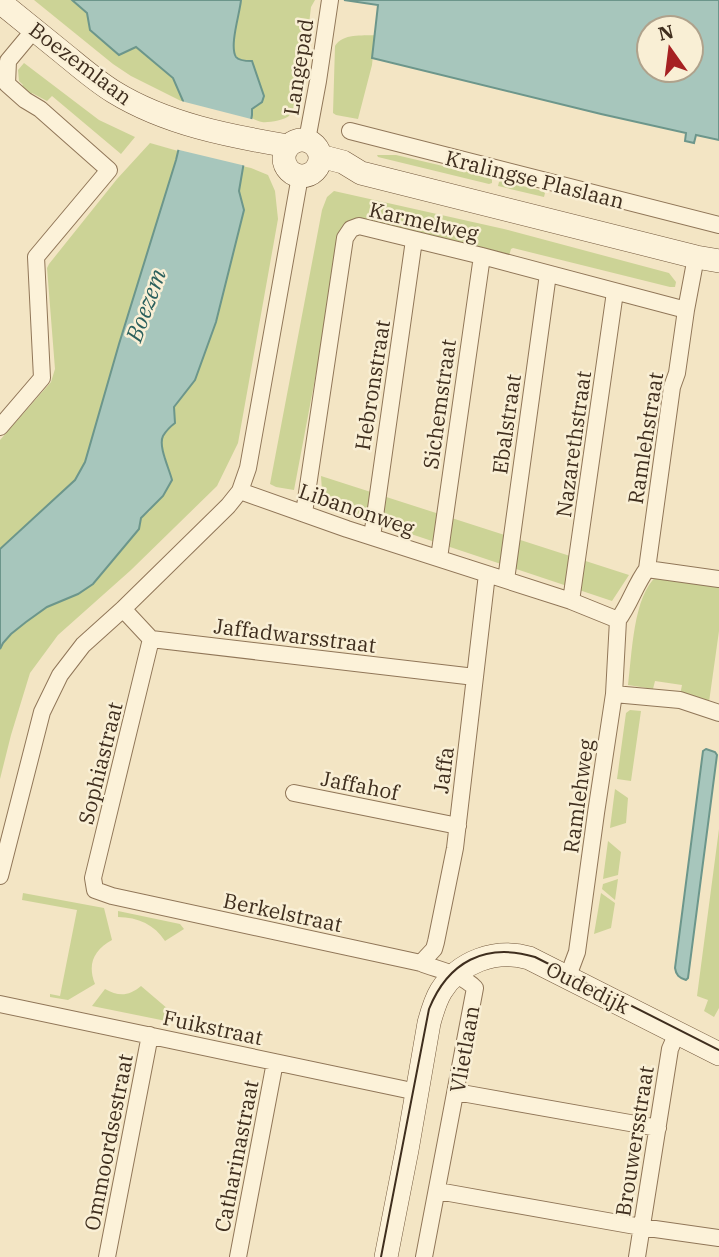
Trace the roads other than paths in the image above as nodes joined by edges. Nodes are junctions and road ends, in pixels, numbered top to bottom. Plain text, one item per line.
1 (330, 0) edge
2 (0, 2) edge
3 (0, 14) edge
4 (29, 37) junction
5 (175, 125) junction
6 (351, 131) dead end
7 (303, 158) junction
8 (719, 225) edge
9 (414, 240) junction
10 (482, 256) junction
11 (719, 261) edge
12 (695, 263) junction
13 (548, 274) junction
14 (615, 292) junction
15 (686, 310) junction
16 (0, 426) edge
17 (240, 491) junction
18 (304, 513) junction
19 (372, 537) junction
20 (439, 558) junction
21 (647, 569) junction
22 (487, 574) junction
23 (719, 579) edge
24 (506, 580) junction
25 (571, 601) junction
26 (124, 609) junction
27 (618, 620) junction
28 (151, 639) junction
29 (475, 677) junction
30 (614, 694) junction
31 (719, 713) edge
32 (294, 793) dead end
33 (458, 826) junction
34 (0, 876) edge
35 (102, 894) joint
36 (421, 963) junction
37 (568, 976) junction
38 (462, 979) junction
39 (0, 1004) edge
40 (677, 1033) junction
41 (150, 1035) junction
42 (719, 1054) edge
43 (275, 1062) junction
44 (418, 1092) junction
45 (456, 1092) junction
46 (658, 1128) junction
47 (438, 1191) junction
48 (641, 1227) junction
49 (719, 1238) edge
50 (107, 1257) edge
51 (238, 1257) edge
52 (386, 1257) edge
53 (424, 1257) edge
54 (637, 1257) edge

1 - 7 street, Langepad
2 - 5 main road, Boezemlaan
3 - 4 main road, Boezemlaan
4 - 5 main road, Boezemlaan
4 - 16 street
5 - 7 main road, Boezemlaan
6 - 8 street, Kralingse Plaslaan
7 - 12 main road, Kralingse Plaslaan
7 - 17 street
9 - 10 street, Karmelweg
9 - 18 street, Karmelweg
9 - 19 street, Hebronstraat
10 - 13 street, Karmelweg
10 - 20 street, Sichemstraat
11 - 12 main road, Kralingse Plaslaan
12 - 15 street, Ramlehstraat
13 - 14 street, Karmelweg
13 - 24 street, Ebalstraat
14 - 15 street, Karmelweg
14 - 25 street, Nazarethstraat
15 - 21 street, Ramlehstraat
17 - 18 street, Libanonweg
17 - 26 street
18 - 19 street, Libanonweg
19 - 20 street, Libanonweg
20 - 22 street, Libanonweg
21 - 23 street
21 - 27 street, Ramlehstraat
22 - 24 street, Libanonweg
22 - 29 street, Jaffa
24 - 25 street, Libanonweg
25 - 27 street, Libanonweg
26 - 28 street
26 - 34 street
27 - 30 street, Ramlehweg
28 - 29 street, Jaffadwarsstraat
28 - 35 street, Sophiastraat
29 - 33 street, Jaffa
30 - 31 street
30 - 37 street, Ramlehweg
32 - 33 street, Jaffahof
33 - 36 street, Jaffa
35 - 36 street, Berkelstraat
36 - 38 street, Berkelstraat
37 - 38 main road, Oudedijk
37 - 40 main road, Oudedijk
38 - 44 main road, Vlietlaan
38 - 45 street, Vlietlaan
39 - 41 street, Fuikstraat
40 - 42 main road, Oudedijk
40 - 46 street, Brouwersstraat
41 - 43 street, Fuikstraat
41 - 50 street, Ommoordsestraat
43 - 44 street, Fuikstraat
43 - 51 street, Catharinastraat
44 - 52 main road, Vlietlaan
45 - 46 street
45 - 47 street, Vlietlaan
46 - 48 street, Brouwersstraat
47 - 48 street
47 - 53 street, Vlietlaan
48 - 49 street
48 - 54 street, Brouwersstraat

